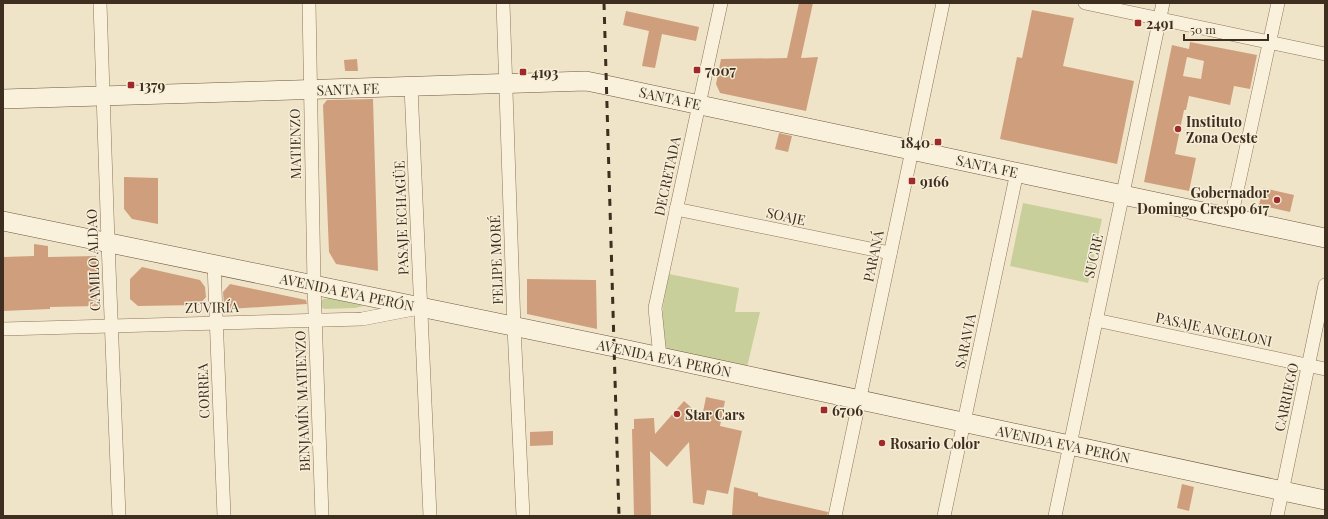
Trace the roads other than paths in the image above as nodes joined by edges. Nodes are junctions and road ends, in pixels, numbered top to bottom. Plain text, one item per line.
1 (100, 3) edge
2 (309, 3) edge
3 (503, 3) edge
4 (721, 3) edge
5 (943, 3) edge
6 (1085, 3) edge
7 (1163, 3) edge
8 (1278, 3) edge
9 (1160, 19) junction
10 (1270, 42) junction
11 (1325, 54) edge
12 (506, 84) junction
13 (411, 87) junction
14 (310, 90) junction
15 (103, 96) junction
16 (3, 99) edge
17 (699, 104) junction
18 (912, 150) junction
19 (1017, 172) junction
20 (1123, 194) junction
21 (676, 209) junction
22 (1231, 218) junction
23 (3, 220) edge
24 (1325, 238) edge
25 (108, 242) junction
26 (890, 254) junction
27 (214, 264) junction
28 (314, 285) junction
29 (1325, 285) edge
30 (420, 307) junction
31 (1096, 320) junction
32 (315, 321) junction
33 (217, 323) junction
34 (112, 326) junction
35 (514, 326) junction
36 (3, 329) edge
37 (660, 357) junction
38 (1308, 366) junction
39 (1325, 369) edge
40 (859, 401) junction
41 (964, 423) junction
42 (1070, 446) junction
43 (1283, 491) junction
44 (1325, 500) edge
45 (119, 516) edge
46 (224, 516) edge
47 (322, 516) edge
48 (430, 516) edge
49 (523, 516) edge
50 (835, 516) edge
51 (944, 516) edge
52 (1055, 516) edge
53 (1277, 516) edge

1 - 15 street, CAMILO ALDAO
2 - 14 street, MATIENZO
3 - 12 street, FELIPE MORÉ
4 - 17 street, DECRETADA
5 - 18 street, PARANÁ
6 - 9 street
7 - 9 street, SUCRE
8 - 10 street
9 - 10 street
9 - 20 street, SUCRE
10 - 11 street
10 - 22 street
12 - 13 main road, SANTA FE
12 - 17 main road, SANTA FE
12 - 35 street, FELIPE MORÉ
13 - 14 main road, SANTA FE
13 - 30 street, PASAJE ECHAGÜE
14 - 15 main road, SANTA FE
14 - 28 street, MATIENZO
15 - 16 main road, SANTA FE
15 - 25 street, CAMILO ALDAO
17 - 18 main road, SANTA FE
17 - 21 street, DECRETADA
18 - 19 main road, SANTA FE
18 - 26 street, PARANÁ
19 - 20 main road, SANTA FE
19 - 41 street, SARAVIA
20 - 22 main road, SANTA FE
20 - 31 street, SUCRE
21 - 26 street, SOAJE
21 - 37 street, DECRETADA
22 - 24 main road, SANTA FE
23 - 25 main road, AVENIDA EVA PERÓN
25 - 27 main road, AVENIDA EVA PERÓN
25 - 34 street, CAMILO ALDAO
26 - 40 street, PARANÁ
27 - 28 main road, AVENIDA EVA PERÓN
27 - 33 street, CORREA
28 - 30 main road, AVENIDA EVA PERÓN
28 - 32 street, BENJAMÍN MATIENZO
29 - 38 street, CARRIEGO
30 - 32 street, ZUVIRÍA
30 - 35 main road, AVENIDA EVA PERÓN
30 - 48 street, PASAJE ECHAGÜE
31 - 38 street, PASAJE ANGELONI
31 - 42 street, SUCRE
32 - 33 street, ZUVIRÍA
32 - 47 street, BENJAMÍN MATIENZO
33 - 34 street, ZUVIRÍA
33 - 46 street, CORREA
34 - 36 street, ZUVIRÍA
34 - 45 street, CAMILO ALDAO
35 - 37 main road, AVENIDA EVA PERÓN
35 - 49 street, FELIPE MORÉ
37 - 40 main road, AVENIDA EVA PERÓN
38 - 39 street, PASAJE ANGELONI
38 - 43 street, CARRIEGO
40 - 41 main road, AVENIDA EVA PERÓN
40 - 50 street, PARANÁ
41 - 42 main road, AVENIDA EVA PERÓN
41 - 51 street, SARAVIA
42 - 43 main road, AVENIDA EVA PERÓN
42 - 52 street, SUCRE
43 - 44 main road, AVENIDA EVA PERÓN
43 - 53 street, CARRIEGO

